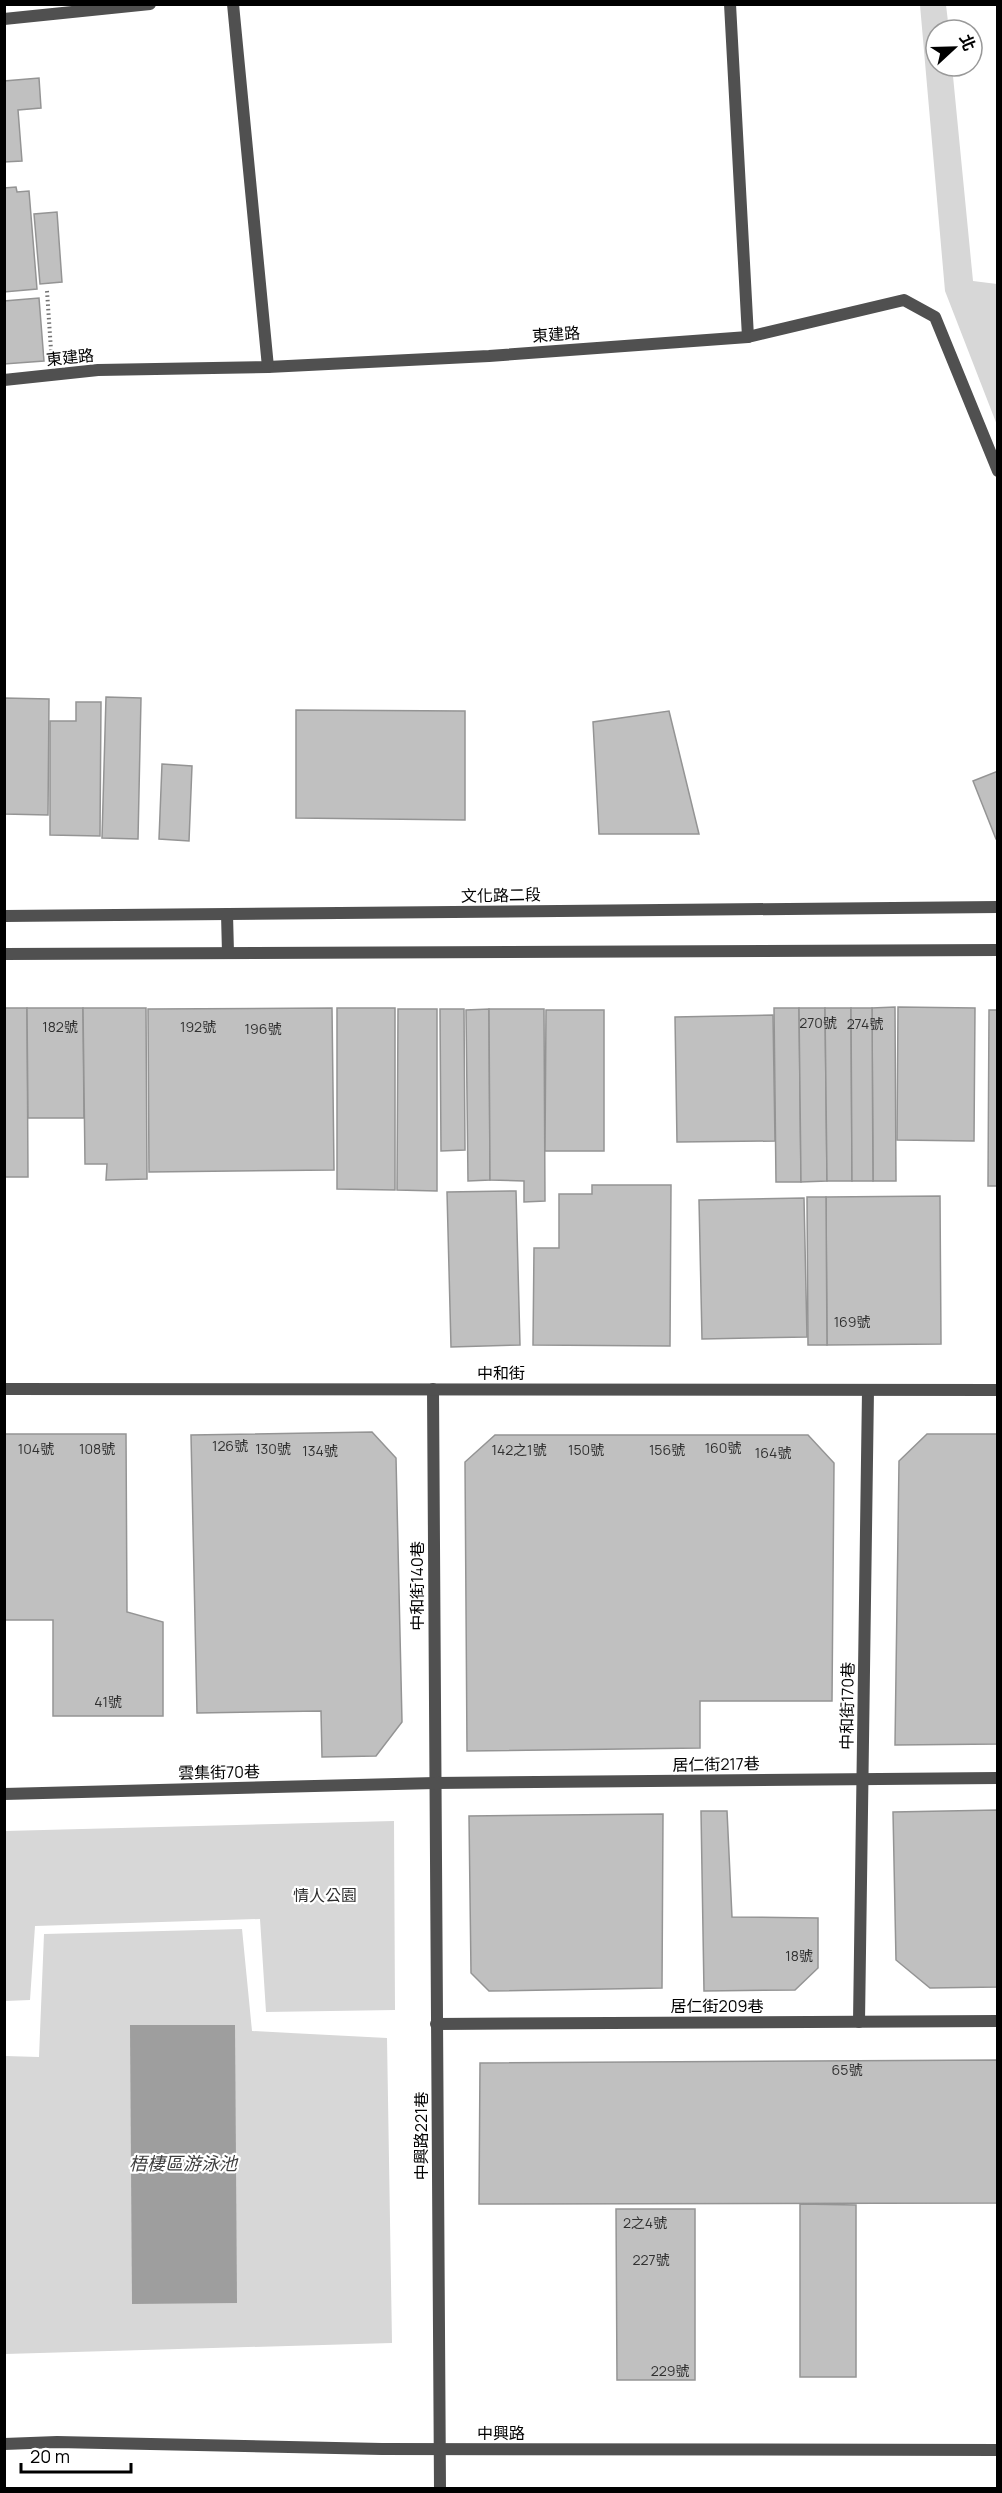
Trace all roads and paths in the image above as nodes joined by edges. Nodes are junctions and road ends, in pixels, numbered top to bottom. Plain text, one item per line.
1 (150, 4) edge
2 (233, 4) edge
3 (730, 4) edge
4 (4, 20) edge
5 (47, 291) dead end
6 (748, 337) junction
7 (51, 353) dead end
8 (268, 367) junction
9 (4, 380) edge
10 (998, 471) edge
11 (998, 907) edge
12 (227, 914) junction
13 (4, 916) edge
14 (998, 950) edge
15 (228, 953) junction
16 (4, 954) edge
17 (4, 1389) edge
18 (433, 1389) junction
19 (868, 1390) junction
20 (998, 1390) edge
21 (998, 1778) edge
22 (862, 1779) junction
23 (435, 1783) junction
24 (4, 1794) edge
25 (998, 2021) edge
26 (859, 2022) junction
27 (436, 2024) junction
28 (4, 2444) edge
29 (440, 2449) junction
30 (998, 2450) edge
31 (440, 2488) edge

1 - 4 street
2 - 8 street
3 - 6 street
5 - 7 path
6 - 8 street, 東建路
6 - 10 street, 東建路
8 - 9 street, 東建路
11 - 12 street, 文化路二段
12 - 13 street, 文化路二段
12 - 15 street
14 - 15 street
15 - 16 street
17 - 18 street, 中和街
18 - 19 street, 中和街
18 - 23 street, 中和街140巷
19 - 20 street, 中和街
19 - 22 street, 中和街170巷
21 - 22 street, 居仁街217巷
22 - 23 street, 居仁街217巷
22 - 26 street, 中和街170巷
23 - 24 street, 雲集街70巷
23 - 27 street, 中興路221巷
25 - 26 street, 居仁街209巷
26 - 27 street, 居仁街209巷
27 - 29 street, 中興路221巷
28 - 29 street, 中興路
29 - 30 street, 中興路
29 - 31 street, 中興路221巷

